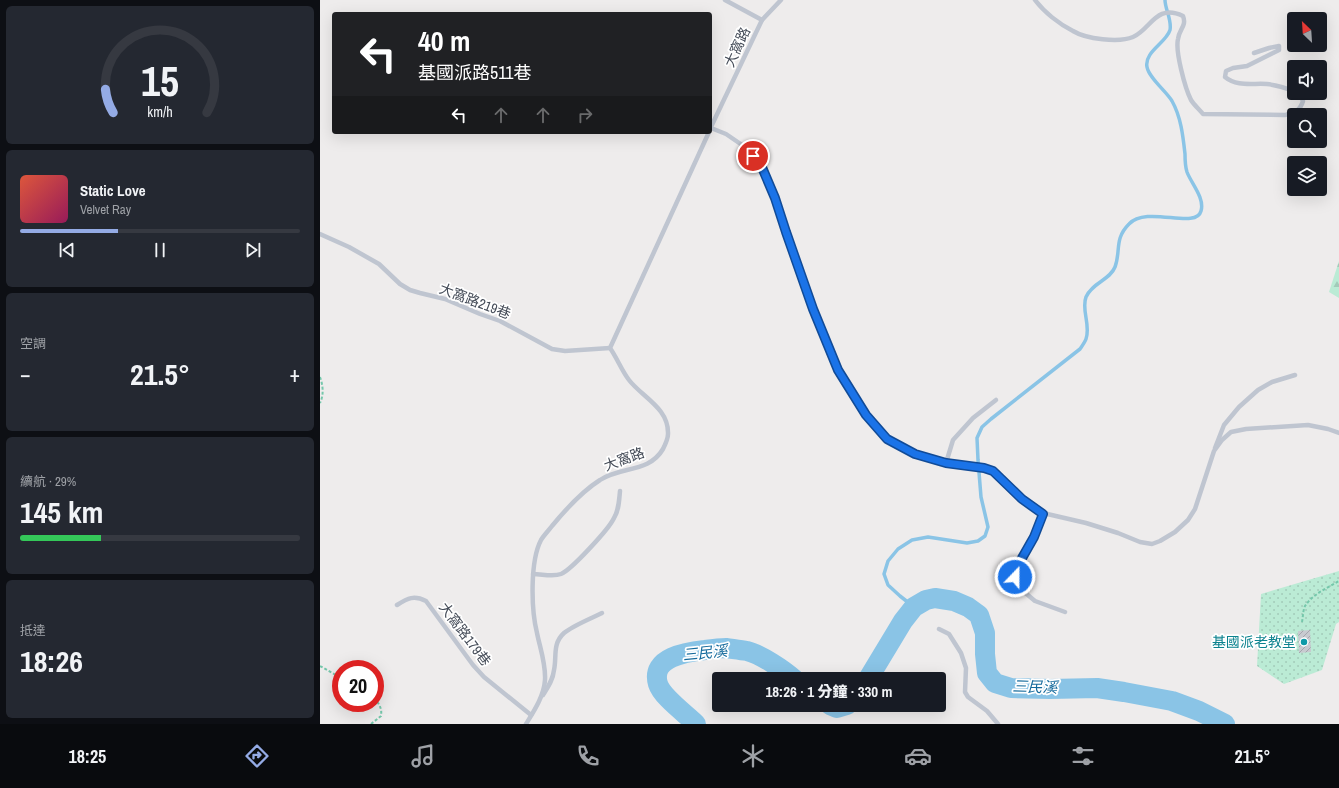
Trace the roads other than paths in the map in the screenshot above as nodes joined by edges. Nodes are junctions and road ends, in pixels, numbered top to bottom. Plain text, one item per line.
1 (725, 0) edge
2 (781, 0) edge
3 (1034, 0) edge
4 (762, 20) junction
5 (1254, 53) dead end
6 (1287, 89) edge
7 (1302, 100) edge
8 (712, 126) edge
9 (712, 130) edge
10 (708, 134) edge
11 (320, 234) edge
12 (610, 348) junction
13 (1296, 375) dead end
14 (996, 400) dead end
15 (1339, 433) edge
16 (1214, 451) junction
17 (946, 463) junction
18 (620, 491) dead end
19 (1043, 514) junction
20 (534, 574) junction
21 (397, 604) dead end
22 (602, 612) dead end
23 (1065, 612) dead end
24 (939, 629) dead end
25 (541, 698) junction
26 (531, 715) junction
27 (526, 724) edge
28 (998, 724) edge

1 - 4 lane
2 - 4 lane, 大窩路
3 - 7 lane
4 - 8 lane, 大窩路
5 - 6 lane
9 - 17 lane
10 - 12 lane, 大窩路
11 - 12 lane, 大窩路219巷
12 - 20 lane, 大窩路
13 - 16 lane
14 - 17 lane
15 - 16 lane
16 - 19 lane
17 - 19 lane
18 - 20 lane
19 - 23 lane
20 - 25 lane, 大窩路
21 - 26 lane, 大窩路179巷
22 - 25 lane
24 - 28 lane
25 - 26 lane, 大窩路
26 - 27 lane, 大窩路

